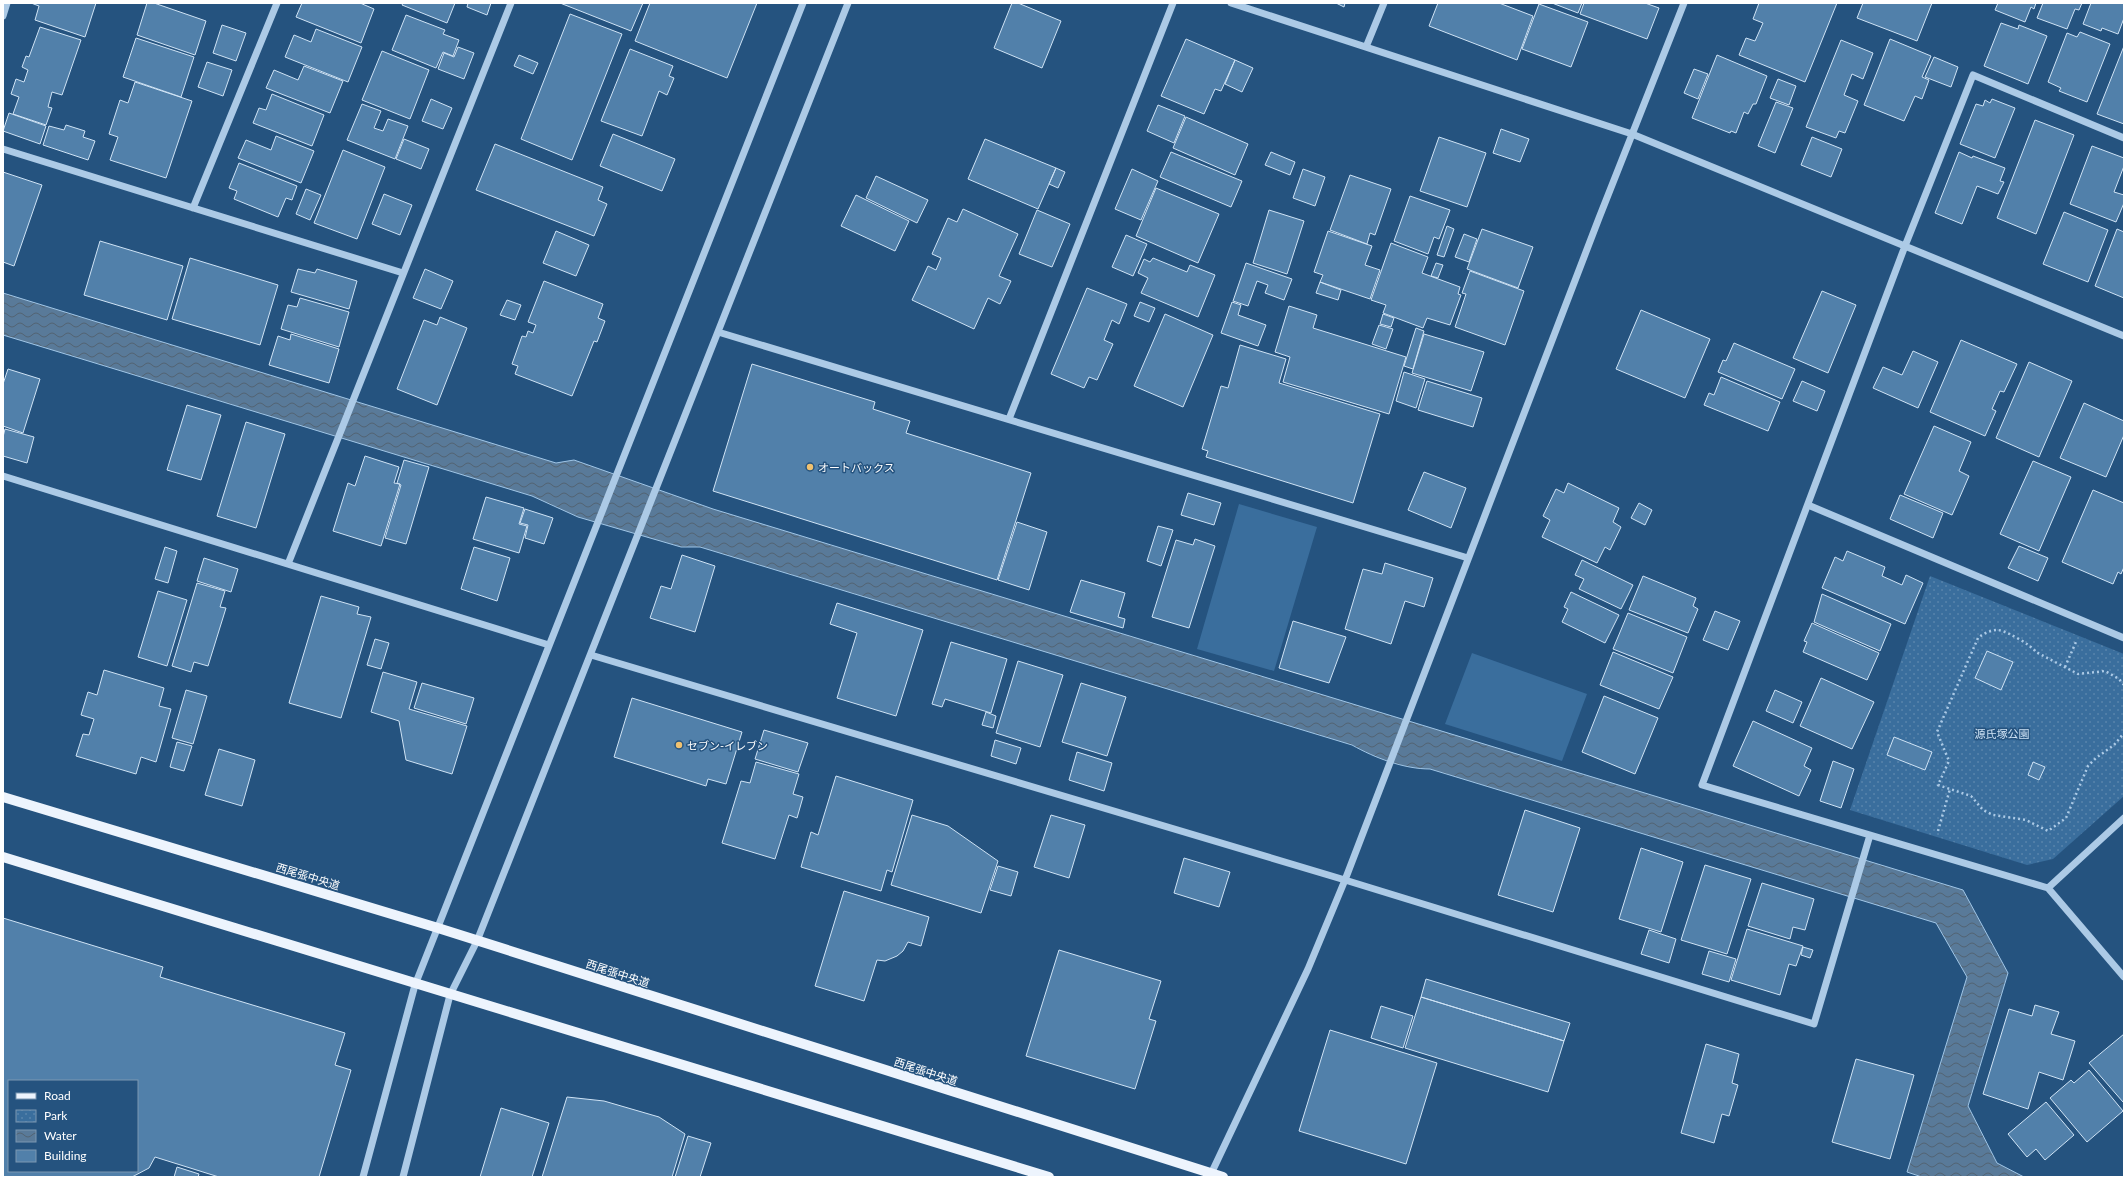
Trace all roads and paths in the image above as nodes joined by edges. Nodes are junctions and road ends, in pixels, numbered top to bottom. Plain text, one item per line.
1 (7, 3) edge
2 (277, 3) edge
3 (511, 3) edge
4 (803, 3) edge
5 (848, 3) edge
6 (1173, 3) edge
7 (1231, 3) edge
8 (1384, 3) edge
9 (1684, 3) edge
10 (3, 16) edge
11 (1366, 48) junction
12 (1632, 134) junction
13 (2124, 138) edge
14 (3, 149) edge
15 (194, 208) junction
16 (1905, 246) junction
17 (403, 273) junction
18 (718, 332) junction
19 (2124, 336) edge
20 (1008, 419) junction
21 (3, 476) edge
22 (1808, 505) junction
23 (1468, 558) junction
24 (288, 564) junction
25 (2124, 638) edge
26 (549, 645) junction
27 (591, 655) junction
28 (2124, 685) edge
29 (2124, 733) edge
30 (1950, 789) junction
31 (3, 797) edge
32 (2124, 818) edge
33 (1870, 835) junction
34 (1932, 853) junction
35 (3, 857) edge
36 (1345, 880) junction
37 (2048, 888) junction
38 (438, 928) junction
39 (477, 941) junction
40 (2124, 977) edge
41 (416, 985) junction
42 (450, 995) junction
43 (1210, 1175) edge
44 (363, 1177) edge
45 (402, 1177) edge
46 (1049, 1177) edge
47 (1223, 1177) edge

1 - 10 street
2 - 15 street
3 - 17 street
4 - 26 street
5 - 18 street
6 - 20 street
7 - 11 street
8 - 11 street
9 - 12 street
11 - 12 street
12 - 16 street
12 - 23 street
13 - 16 street
14 - 15 street
15 - 17 street
16 - 19 street
16 - 22 street
17 - 24 street
18 - 20 street
18 - 27 street
20 - 23 street
21 - 24 street
22 - 25 street
22 - 33 street
23 - 36 street
24 - 26 street
26 - 38 street
27 - 36 street
27 - 39 street
28 - 30 path
29 - 30 path
30 - 34 path
31 - 38 main road, 西尾張中央道
32 - 37 street
33 - 34 street
33 - 36 street
34 - 37 street
35 - 41 main road
36 - 43 street
37 - 40 street
38 - 39 main road, 西尾張中央道
38 - 41 street
39 - 42 street
39 - 43 main road, 西尾張中央道
41 - 42 main road
41 - 44 street
42 - 45 street
42 - 46 main road
43 - 47 main road, 西尾張中央道

